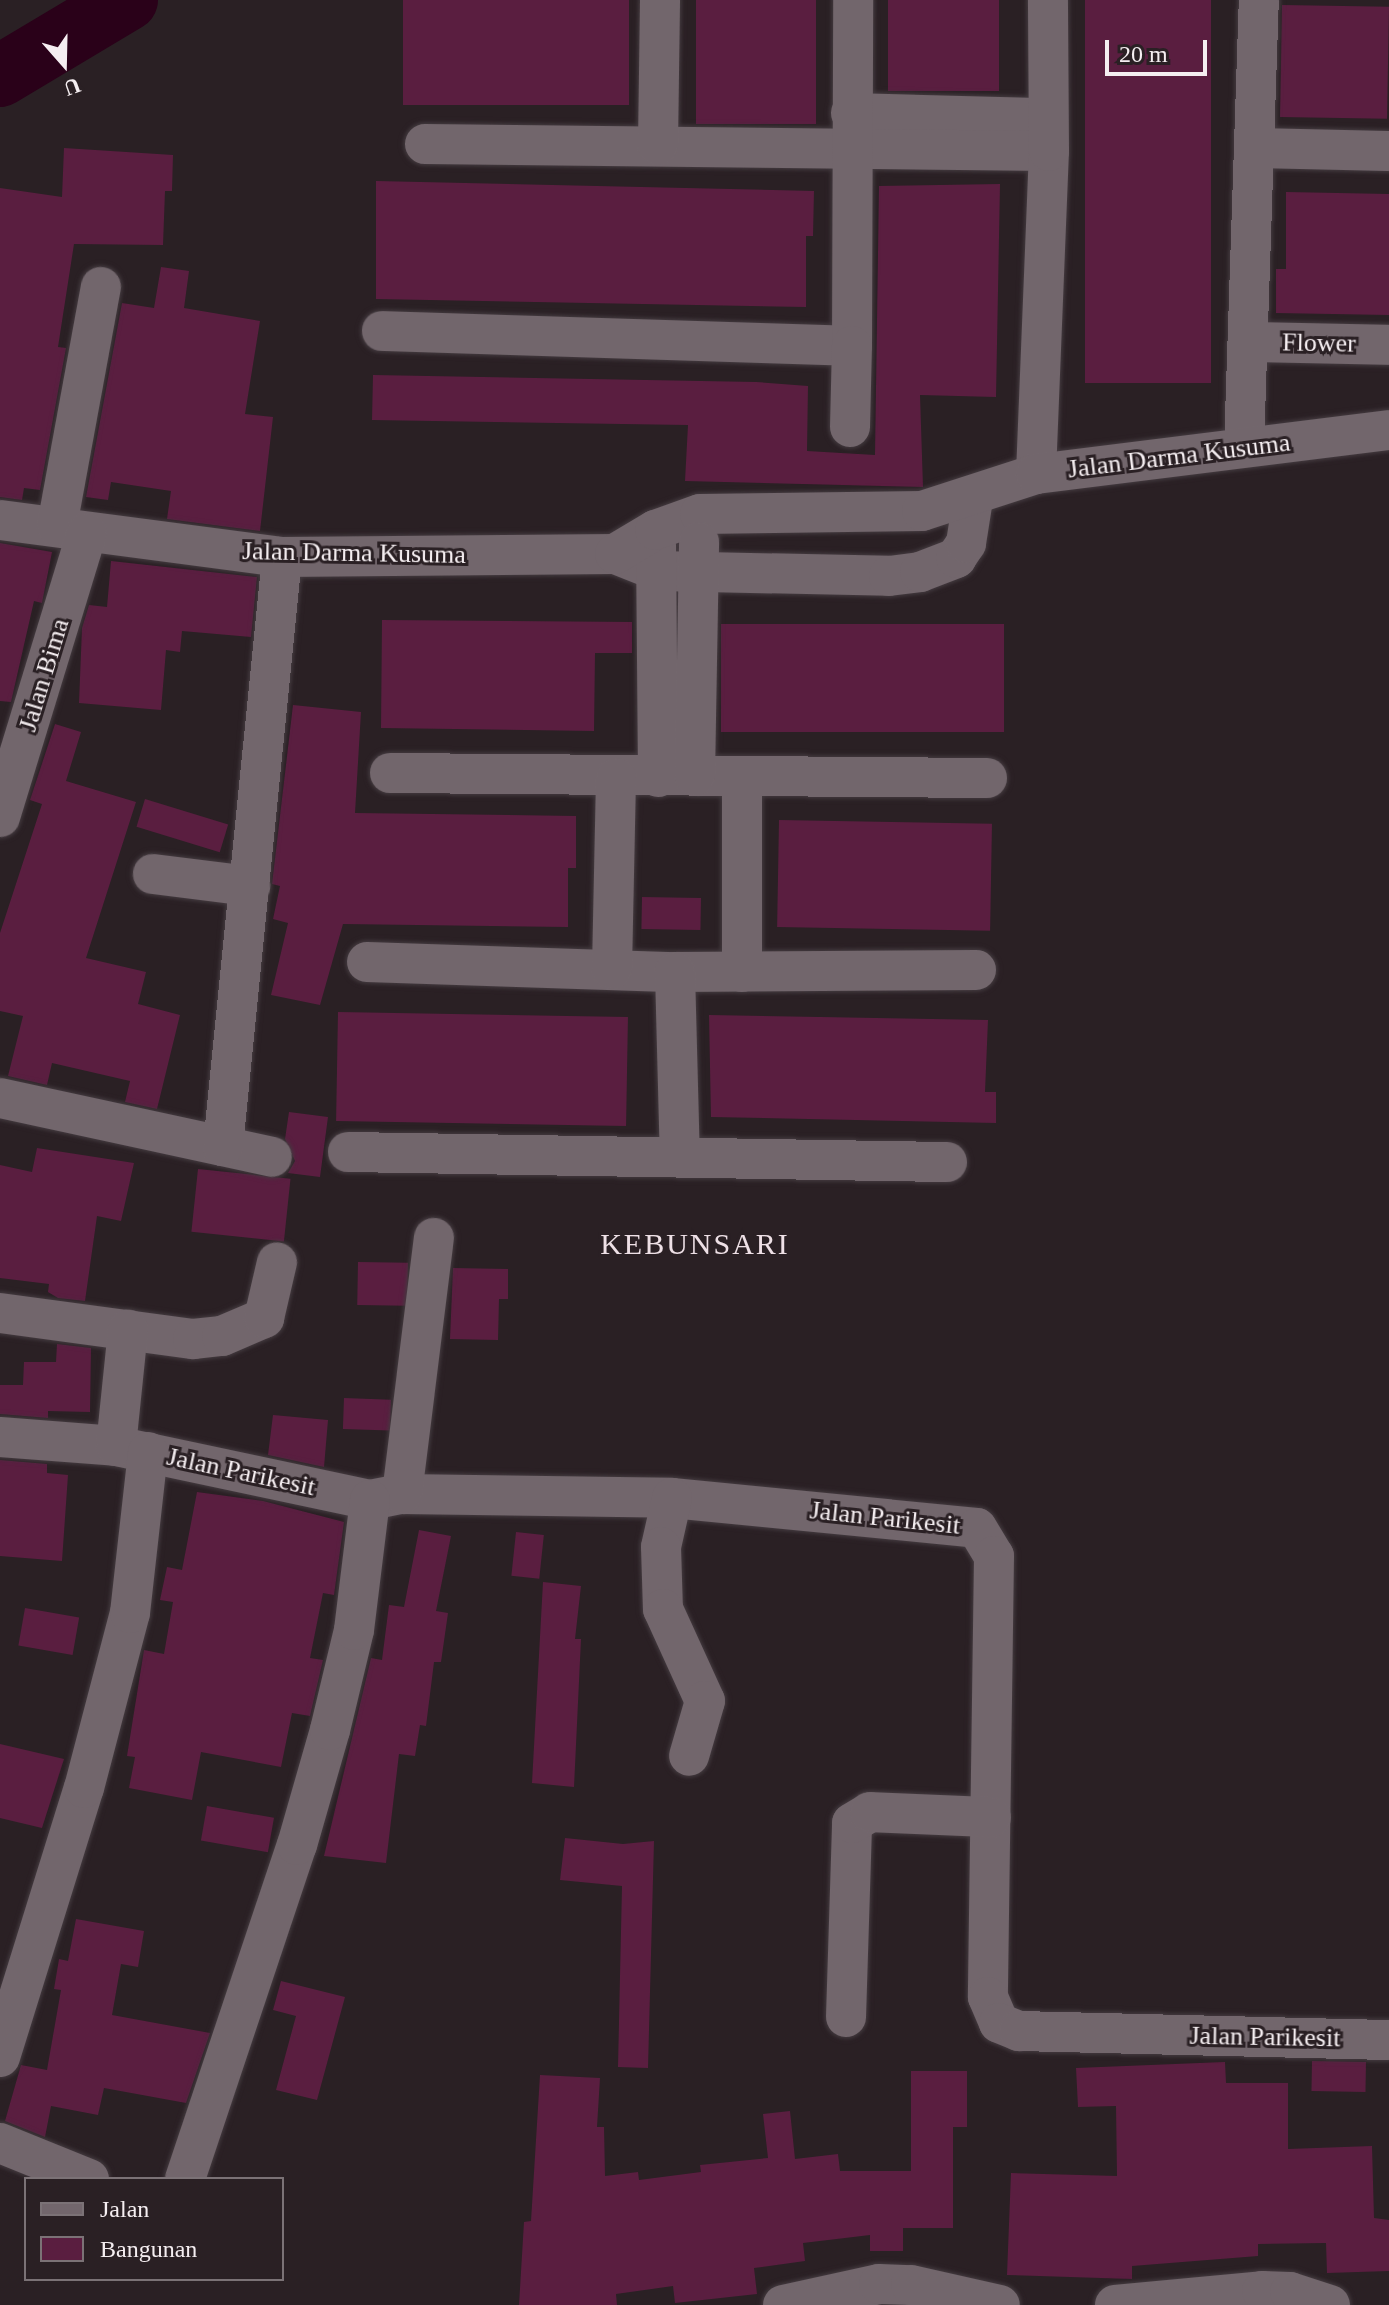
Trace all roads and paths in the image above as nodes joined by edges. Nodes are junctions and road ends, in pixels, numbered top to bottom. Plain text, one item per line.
1 (660, 0) edge
2 (853, 0) edge
3 (1048, 0) edge
4 (1259, 0) edge
5 (851, 131) junction
6 (1048, 134) junction
7 (425, 144) dead end
8 (658, 145) junction
9 (1255, 148) junction
10 (1389, 151) edge
11 (101, 287) dead end
12 (382, 331) dead end
13 (1249, 342) junction
14 (1389, 345) edge
15 (852, 346) junction
16 (850, 427) dead end
17 (1389, 430) edge
18 (1244, 447) junction
19 (1036, 474) junction
20 (973, 499) junction
21 (700, 514) junction
22 (0, 520) edge
23 (72, 530) junction
24 (655, 530) junction
25 (615, 554) junction
26 (282, 557) junction
27 (699, 569) junction
28 (658, 571) junction
29 (390, 773) dead end
30 (676, 776) junction
31 (742, 777) junction
32 (616, 778) junction
33 (987, 778) dead end
34 (0, 817) edge
35 (153, 874) dead end
36 (250, 886) junction
37 (367, 962) dead end
38 (612, 969) junction
39 (976, 970) dead end
40 (675, 972) junction
41 (742, 972) junction
42 (0, 1098) edge
43 (223, 1146) junction
44 (348, 1152) dead end
45 (272, 1157) dead end
46 (680, 1157) junction
47 (947, 1162) dead end
48 (434, 1238) dead end
49 (277, 1262) dead end
50 (0, 1313) edge
51 (128, 1330) junction
52 (0, 1437) edge
53 (132, 1449) junction
54 (386, 1497) junction
55 (672, 1498) junction
56 (689, 1756) dead end
57 (991, 1817) junction
58 (846, 2017) dead end
59 (1389, 2040) edge
60 (0, 2057) edge
61 (0, 2143) edge
62 (84, 2177) edge
63 (186, 2177) edge
64 (783, 2305) edge
65 (1000, 2305) edge
66 (1115, 2305) edge
67 (1330, 2305) edge

1 - 8 street
2 - 5 street
3 - 6 street
4 - 9 street
5 - 6 street
5 - 8 street
5 - 15 street
6 - 19 street
7 - 8 street
9 - 10 street
9 - 13 street
11 - 23 street, Jalan Bima
12 - 15 street
13 - 14 street, Flower
13 - 18 street
15 - 16 street
17 - 18 street, Jalan Darma Kusuma
18 - 19 street, Jalan Darma Kusuma
19 - 20 street, Jalan Darma Kusuma
20 - 21 street, Jalan Darma Kusuma
20 - 27 street, Jalan Darma Kusuma
21 - 24 street, Jalan Darma Kusuma
21 - 27 street
22 - 23 street, Jalan Darma Kusuma
23 - 26 street, Jalan Darma Kusuma
23 - 34 street, Jalan Bima
24 - 25 street, Jalan Darma Kusuma
24 - 28 street
25 - 26 street, Jalan Darma Kusuma
25 - 28 street, Jalan Darma Kusuma
26 - 36 street
27 - 28 street, Jalan Darma Kusuma
27 - 30 street
28 - 30 street
29 - 32 street
30 - 31 street
30 - 32 street
31 - 33 street
31 - 41 street
32 - 38 street
35 - 36 street
36 - 43 street
37 - 38 street
38 - 40 street
39 - 41 street
40 - 41 street
40 - 46 street
42 - 43 street
43 - 45 street
44 - 46 street
46 - 47 street
48 - 54 street
49 - 51 street
50 - 51 street
51 - 53 street
52 - 53 street, Jalan Parikesit
53 - 54 street, Jalan Parikesit
53 - 60 street
54 - 55 street, Jalan Parikesit
54 - 63 street
55 - 56 street
55 - 57 street, Jalan Parikesit
57 - 58 street
57 - 59 street, Jalan Parikesit
61 - 62 street
64 - 65 street
66 - 67 street

